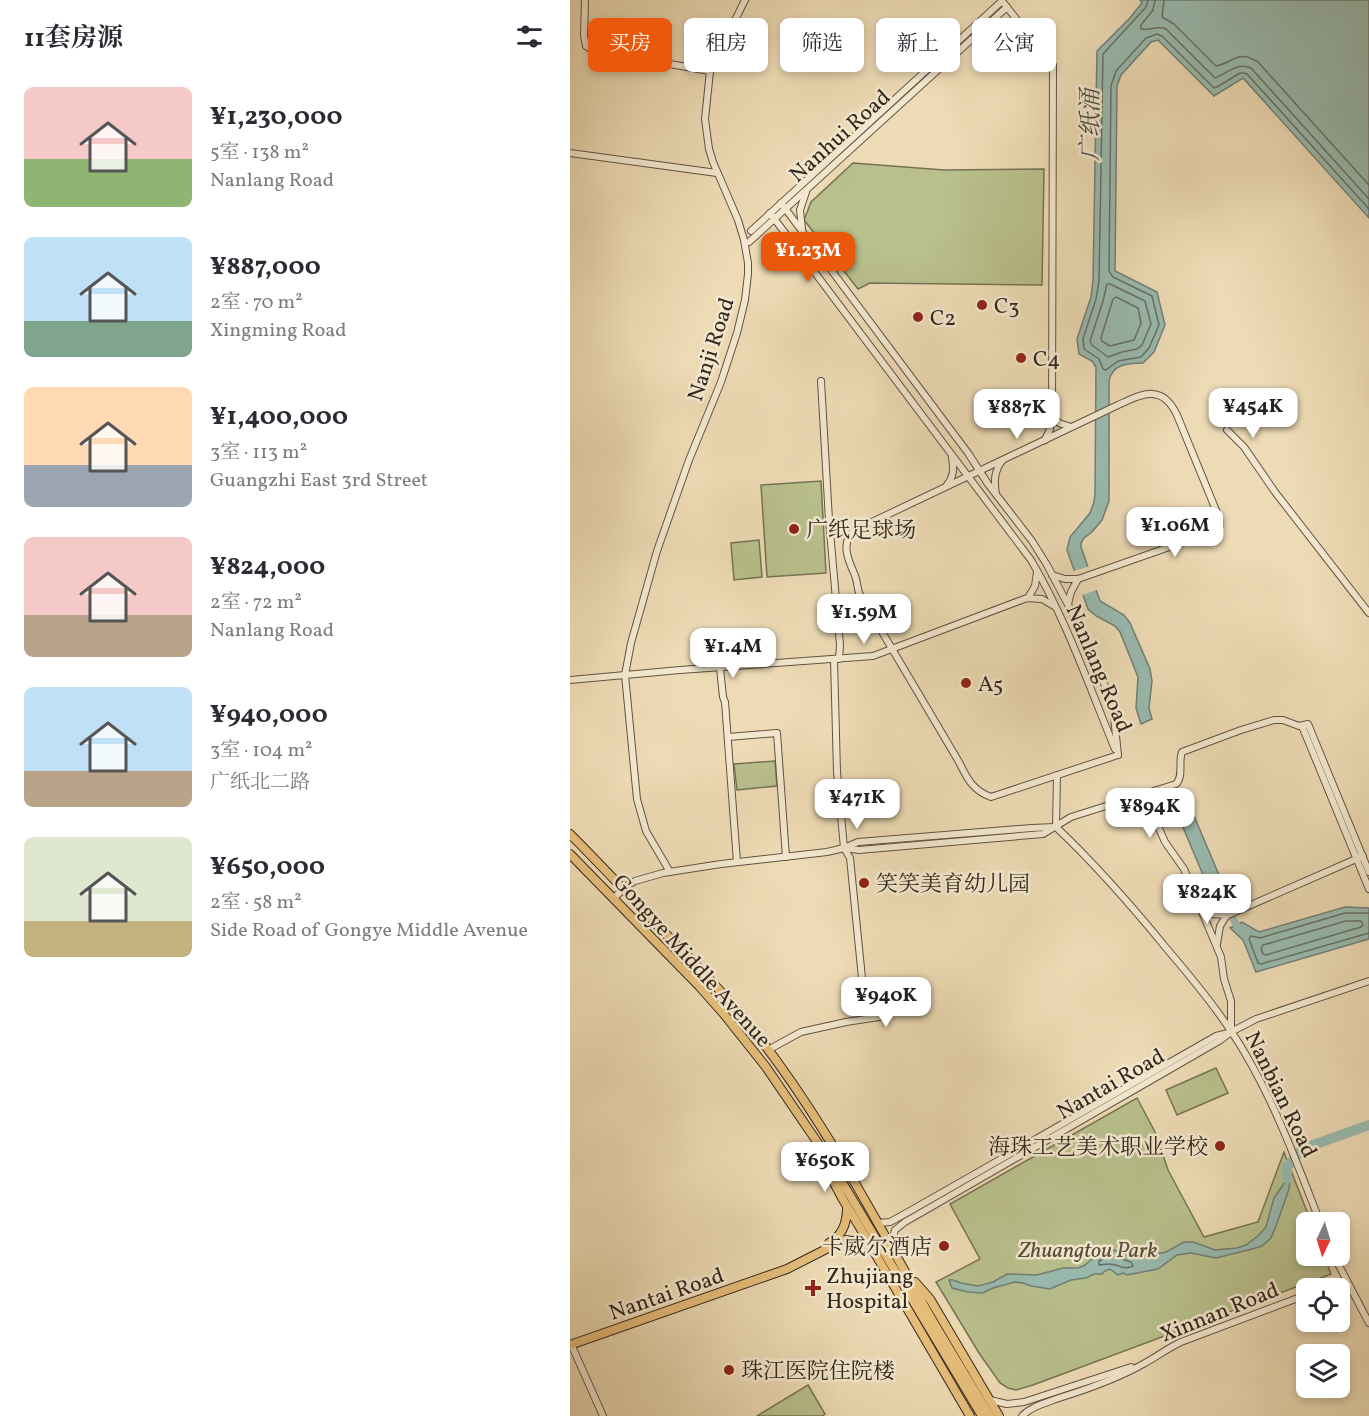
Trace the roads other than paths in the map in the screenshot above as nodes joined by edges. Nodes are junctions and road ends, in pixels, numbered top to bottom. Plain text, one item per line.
1 (585, 0) edge
2 (745, 0) edge
3 (1004, 4) edge
4 (736, 18) edge
5 (684, 66) edge
6 (711, 72) edge
7 (570, 153) edge
8 (717, 173) junction
9 (808, 188) junction
10 (781, 203) junction
11 (770, 213) junction
12 (751, 231) dead end
13 (803, 232) junction
14 (749, 242) dead end
15 (819, 254) junction
16 (807, 261) junction
17 (821, 381) dead end
18 (1052, 415) junction
19 (945, 422) junction
20 (1074, 426) junction
21 (1227, 430) dead end
22 (934, 431) junction
23 (1045, 440) junction
24 (951, 454) junction
25 (1004, 459) junction
26 (980, 471) junction
27 (968, 476) junction
28 (942, 488) junction
29 (996, 495) junction
30 (1012, 516) junction
31 (1003, 523) junction
32 (1036, 570) junction
33 (1052, 575) junction
34 (1076, 581) junction
35 (1027, 598) junction
36 (1068, 605) junction
37 (1055, 607) junction
38 (1369, 613) edge
39 (892, 650) junction
40 (836, 659) junction
41 (720, 668) junction
42 (625, 675) junction
43 (570, 680) edge
44 (728, 737) junction
45 (1118, 755) junction
46 (1057, 775) junction
47 (1144, 795) junction
48 (1056, 827) junction
49 (570, 834) edge
50 (844, 848) junction
51 (570, 854) edge
52 (786, 857) junction
53 (1360, 858) junction
54 (737, 862) junction
55 (669, 872) junction
56 (1369, 872) edge
57 (1369, 888) edge
58 (623, 889) junction
59 (614, 898) junction
60 (1199, 905) junction
61 (1228, 915) junction
62 (1217, 948) junction
63 (1369, 981) edge
64 (1231, 1032) junction
65 (768, 1050) junction
66 (804, 1124) junction
67 (847, 1207) junction
68 (1316, 1212) edge
69 (879, 1223) junction
70 (891, 1244) junction
71 (873, 1249) junction
72 (906, 1272) junction
73 (1350, 1286) edge
74 (1296, 1298) edge
75 (1369, 1323) edge
76 (570, 1343) edge
77 (1146, 1363) junction
78 (990, 1400) junction
79 (603, 1416) edge
80 (970, 1416) edge
81 (982, 1416) edge
82 (990, 1416) edge
83 (999, 1416) edge
84 (1022, 1416) edge

1 - 5 street
2 - 4 street, Nanji Road
3 - 9 street, Nanhui Road
3 - 10 street, Nanhui Road
3 - 18 street
6 - 8 street, Nanji Road
7 - 8 street
8 - 42 street, Nanji Road
9 - 13 street
9 - 14 street, Nanhui Road
10 - 11 street, Nanhui Road
10 - 13 street, Nanlang Road
11 - 12 street, Nanhui Road
11 - 16 street, Nanlang Road
13 - 15 street, Nanlang Road
15 - 16 street
15 - 19 street, Nanlang Road
16 - 22 street, Nanlang Road
17 - 40 street
18 - 20 street
18 - 23 street
19 - 22 street
19 - 26 street, Nanlang Road
20 - 23 street
20 - 34 street
21 - 38 street
22 - 24 street, Nanlang Road
23 - 25 street
24 - 27 street, Nanlang Road
24 - 28 street
25 - 26 street
25 - 29 street
26 - 27 street
26 - 29 street, Nanlang Road
27 - 28 street
27 - 31 street, Nanlang Road
28 - 39 street
29 - 30 street, Nanlang Road
30 - 31 street
30 - 33 street, Nanlang Road
31 - 32 street, Nanlang Road
32 - 35 street
32 - 37 street, Nanlang Road
33 - 34 street
33 - 36 street, Nanlang Road
34 - 36 street
35 - 37 street
35 - 39 street
36 - 45 street, Nanlang Road
37 - 45 street, Nanlang Road
39 - 40 street
39 - 46 street
40 - 41 street
40 - 50 street
41 - 42 street
41 - 44 street
42 - 43 street
42 - 55 street, Nanji Road
44 - 52 street
44 - 54 street
45 - 46 street
46 - 48 street
47 - 48 street
47 - 53 street
47 - 60 street
48 - 50 street
48 - 64 street, Nanbian Road
49 - 58 main road
50 - 52 street
50 - 65 street
51 - 59 main road, Gongye Middle Avenue
52 - 54 street
53 - 56 street
53 - 57 street
53 - 61 street
54 - 55 street
55 - 58 street
58 - 59 street
58 - 65 main road
59 - 66 main road, Gongye Middle Avenue
60 - 61 street
60 - 62 street
61 - 62 street
62 - 64 street
63 - 64 street, Nantai Road
64 - 68 street, Nanbian Road
64 - 69 street, Nantai Road
64 - 70 street, Nantai Road
65 - 69 main road
66 - 67 main road
66 - 81 main road
67 - 71 main road
67 - 76 main road, Nantai Road
69 - 70 main road
70 - 72 main road
71 - 76 main road, Nantai Road
71 - 80 main road
72 - 78 main road
72 - 82 main road
73 - 75 street
74 - 77 street, Xinnan Road
76 - 79 street
77 - 78 street, Xinnan Road
77 - 84 street, Xinnan Road
78 - 83 main road

